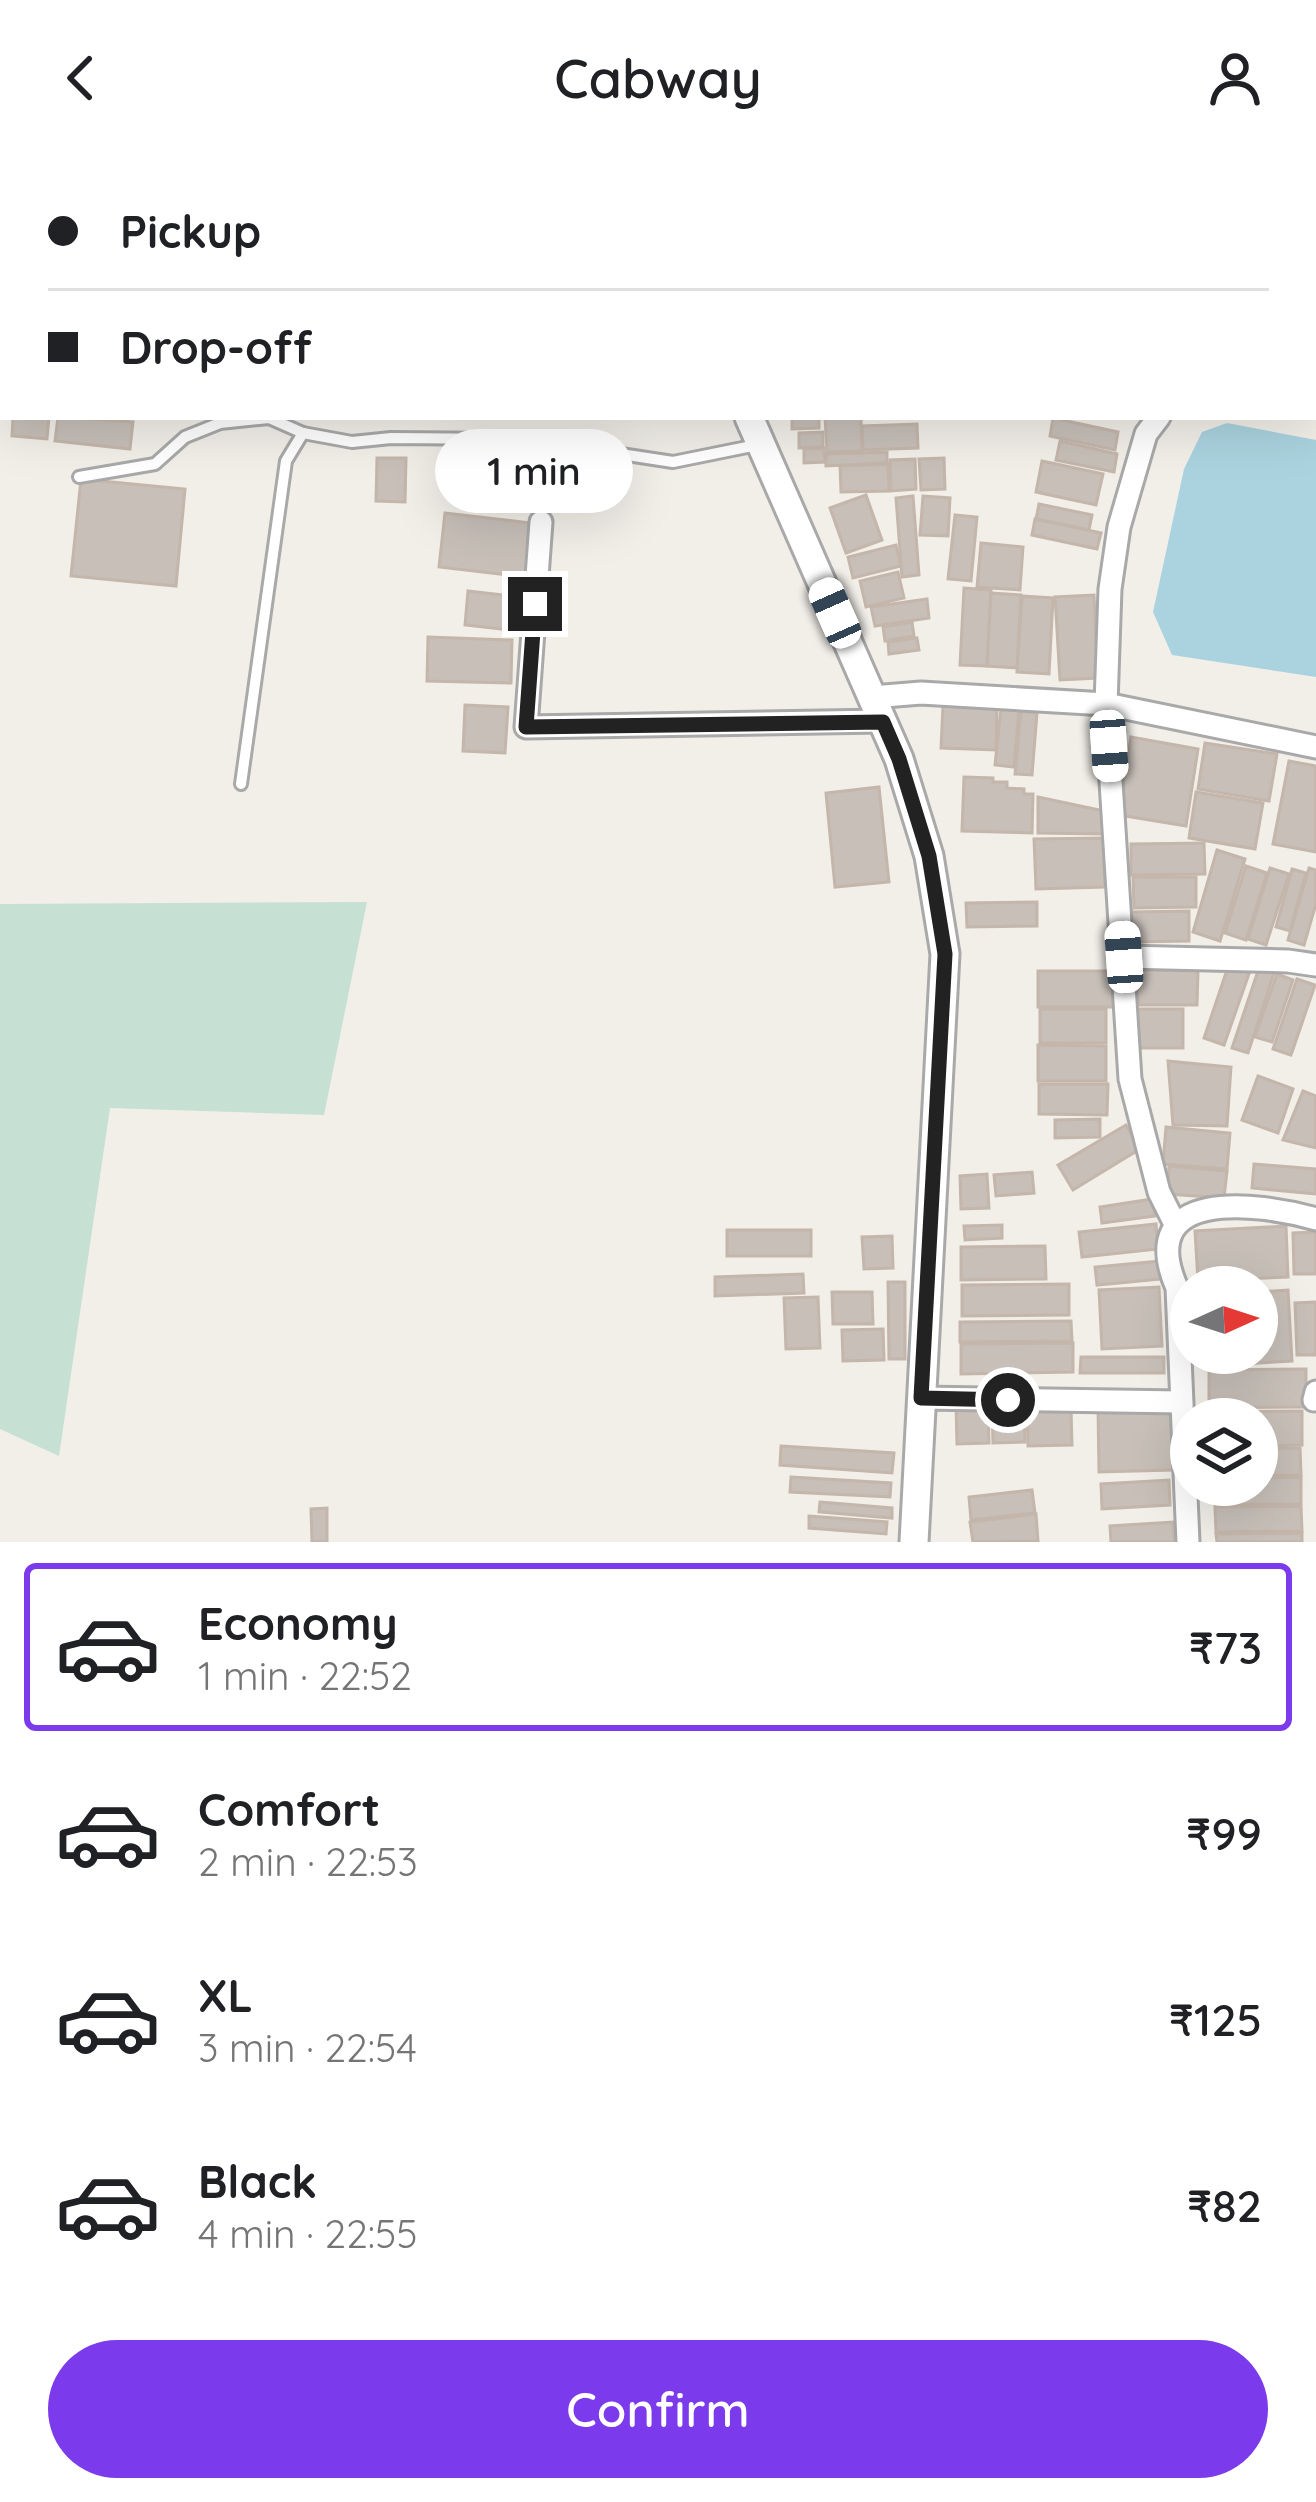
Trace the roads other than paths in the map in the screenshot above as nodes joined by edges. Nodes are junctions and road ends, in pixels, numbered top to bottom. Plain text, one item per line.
1 (249, 420) edge
2 (274, 420) edge
3 (750, 420) edge
4 (1157, 420) edge
5 (303, 433) junction
6 (760, 444) junction
7 (79, 477) dead end
8 (541, 522) dead end
9 (1106, 704) junction
10 (877, 710) junction
11 (1316, 747) edge
12 (241, 784) dead end
13 (1124, 957) junction
14 (1316, 965) edge
15 (1316, 1219) edge
16 (1175, 1224) junction
17 (921, 1398) junction
18 (1181, 1398) edge
19 (1170, 1402) edge
20 (1186, 1506) edge
21 (914, 1542) edge
22 (1188, 1542) edge

1 - 7 lane
2 - 5 lane
3 - 6 street
4 - 9 street
5 - 6 lane
5 - 12 lane
6 - 10 street
8 - 10 street
9 - 10 street
9 - 11 street
9 - 13 street
10 - 17 street
13 - 14 street
13 - 16 street
15 - 16 street
16 - 18 street
17 - 19 street
17 - 21 street
20 - 22 street

